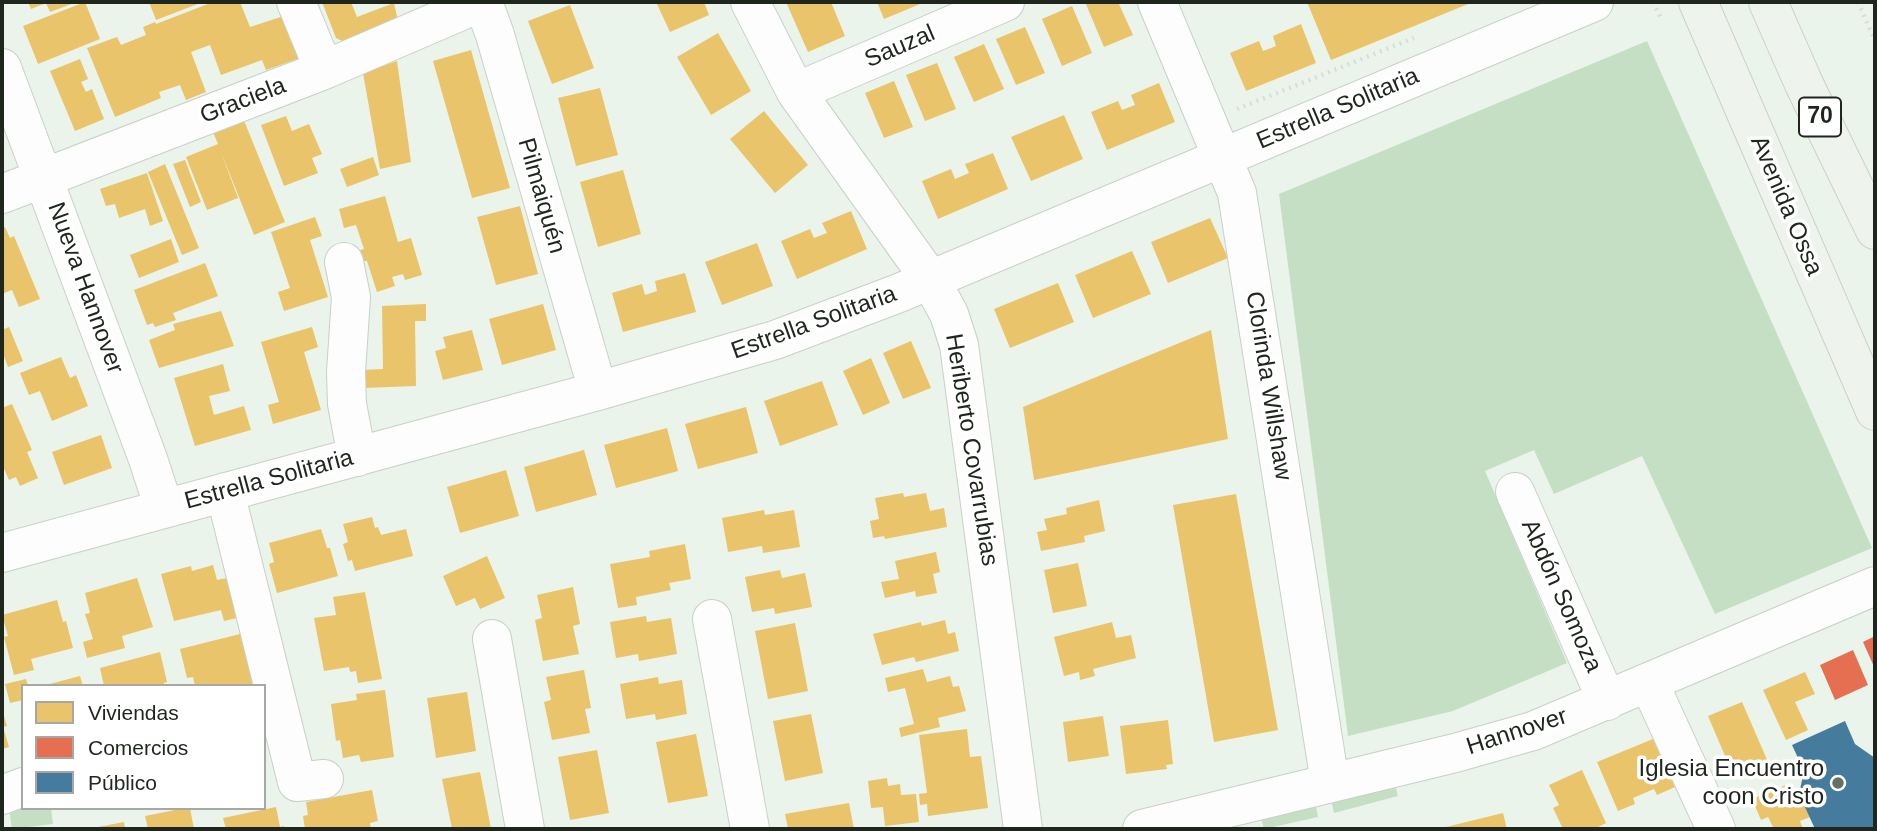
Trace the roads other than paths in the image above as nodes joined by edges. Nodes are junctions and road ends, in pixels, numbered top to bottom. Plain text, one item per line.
1 (296, 2) edge
2 (483, 2) edge
3 (750, 2) edge
4 (1005, 2) edge
5 (1157, 2) edge
6 (1594, 2) edge
7 (1698, 2) edge
8 (1768, 2) edge
9 (2, 68) edge
10 (324, 70) junction
11 (796, 92) junction
12 (1223, 157) junction
13 (44, 178) junction
14 (2, 194) edge
15 (1870, 207) edge
16 (344, 262) dead end
17 (930, 279) junction
18 (598, 391) junction
19 (1875, 411) edge
20 (357, 457) junction
21 (225, 492) junction
22 (1515, 492) dead end
23 (164, 508) junction
24 (2, 553) edge
25 (1875, 586) edge
26 (712, 619) dead end
27 (492, 639) dead end
28 (1649, 682) junction
29 (265, 684) edge
30 (266, 688) edge
31 (1607, 701) junction
32 (273, 722) edge
33 (324, 779) dead end
34 (1330, 783) junction
35 (21, 788) edge
36 (2, 795) edge
37 (525, 829) edge
38 (750, 829) edge
39 (1023, 829) edge
40 (1142, 829) edge
41 (1716, 829) edge

1 - 10 street
2 - 10 street, Graciela
2 - 18 street, Pilmaiquén
3 - 11 street, Heriberto Covarrubias
4 - 11 street, Sauzal
5 - 12 street, Clorinda Willshaw
6 - 12 street, Estrella Solitaria
7 - 19 main road, Avenida Ossa
8 - 15 main road, 70
9 - 13 street, Nueva Hannover
10 - 13 street, Graciela
11 - 17 street, Heriberto Covarrubias
12 - 17 street, Estrella Solitaria
12 - 34 street, Clorinda Willshaw
13 - 14 street, Graciela
13 - 23 street, Nueva Hannover
16 - 20 street
17 - 18 street, Estrella Solitaria
17 - 39 street, Heriberto Covarrubias
18 - 20 street, Estrella Solitaria
20 - 21 street, Estrella Solitaria
21 - 23 street, Estrella Solitaria
21 - 29 street
22 - 31 street, Abdón Somoza
23 - 24 street, Estrella Solitaria
25 - 28 street, Hannover
26 - 38 street
27 - 37 street
28 - 31 street, Hannover
28 - 41 street
30 - 32 street
31 - 34 street, Hannover
32 - 33 street
34 - 40 street, Hannover
35 - 36 street

